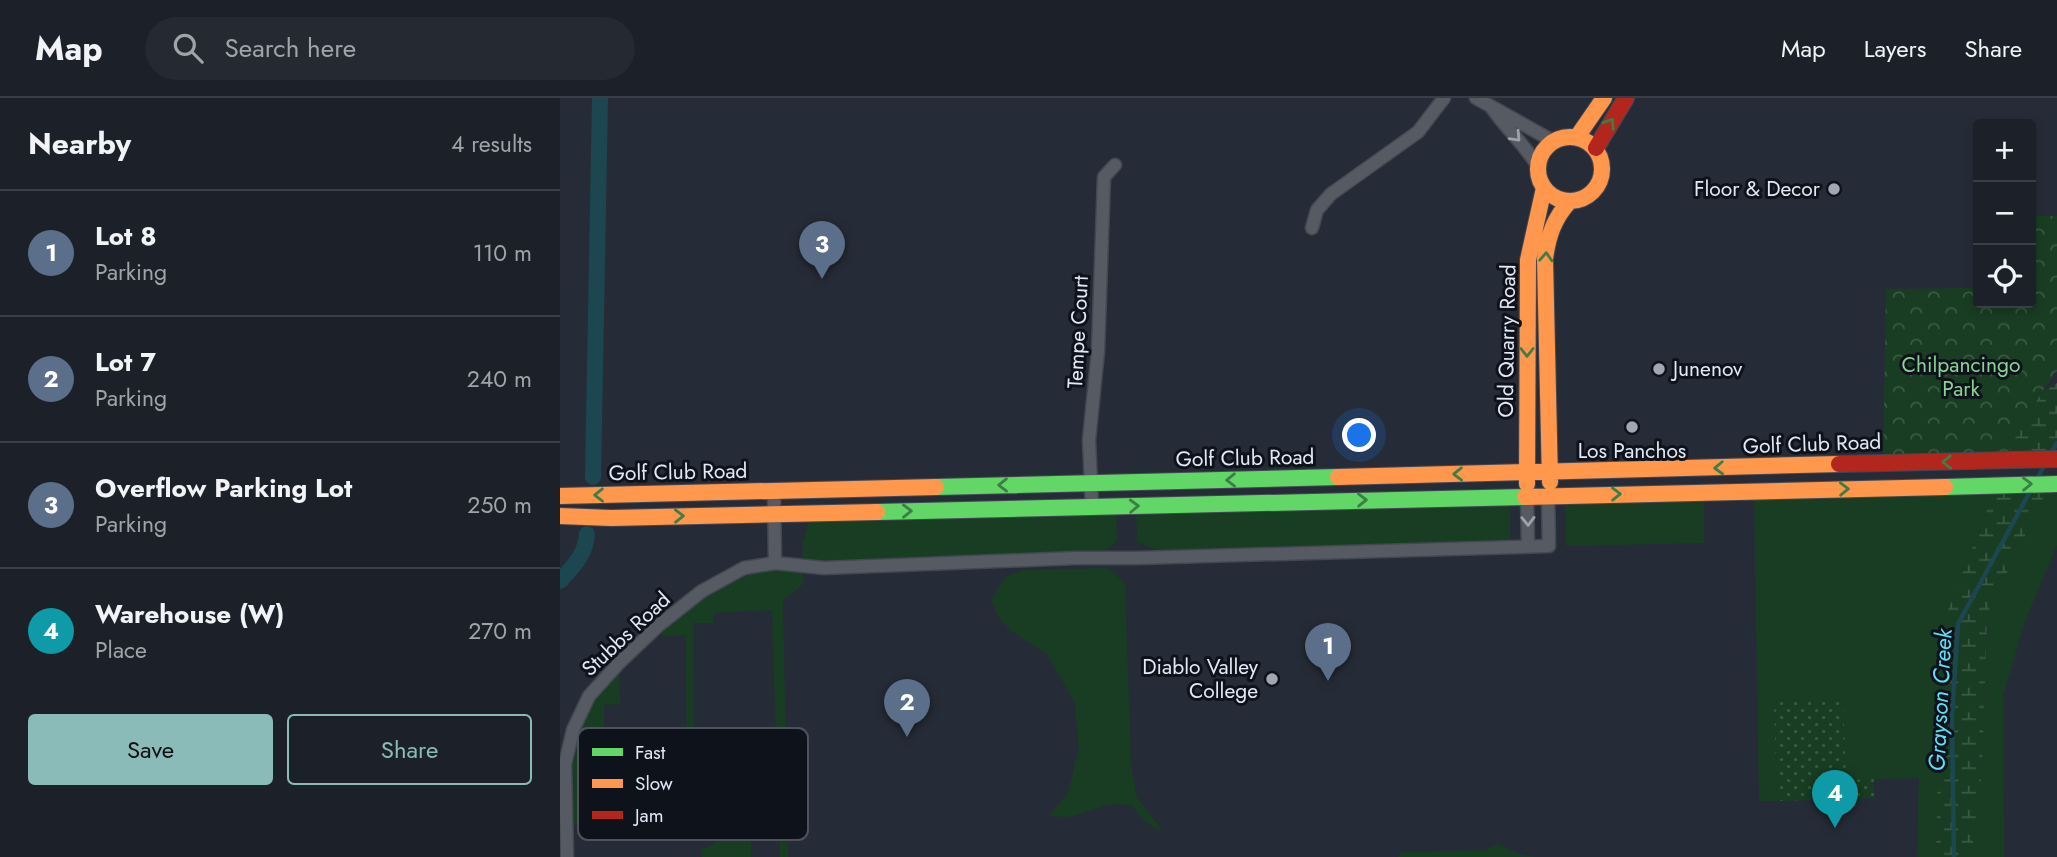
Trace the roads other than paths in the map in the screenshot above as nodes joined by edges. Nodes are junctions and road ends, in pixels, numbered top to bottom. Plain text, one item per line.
1 (1444, 98) edge
2 (1476, 98) edge
3 (1604, 98) edge
4 (1626, 98) edge
5 (1495, 103) edge
6 (1577, 137) junction
7 (1553, 141) junction
8 (1596, 148) junction
9 (1115, 164) dead end
10 (1538, 167) junction
11 (1544, 188) junction
12 (1570, 201) junction
13 (1312, 228) dead end
14 (2057, 459) edge
15 (1526, 472) junction
16 (1551, 472) junction
17 (1091, 483) junction
18 (2057, 484) edge
19 (774, 491) junction
20 (560, 496) edge
21 (1527, 496) junction
22 (1548, 496) junction
23 (1092, 507) junction
24 (775, 514) junction
25 (560, 516) edge
26 (1528, 547) junction
27 (775, 563) junction
28 (567, 857) edge

1 - 13 street
2 - 5 street
3 - 6 street
8 -> 4 street
5 - 7 street
5 -> 10 street
6 - 7 street
6 - 8 street
7 - 10 street
8 - 12 street, Old Quarry Road
9 - 17 street, Tempe Court
10 - 11 street, Old Quarry Road
11 - 12 street
11 -> 15 street, Old Quarry Road
16 -> 12 street, Old Quarry Road
14 -> 16 street, Golf Club Road
15 - 16 street, Golf Club Road
15 -> 17 street, Golf Club Road
15 - 21 street, Old Quarry Road
16 - 22 street, Old Quarry Road
17 -> 19 street, Golf Club Road
17 - 23 street, Tempe Court
22 -> 18 street, Golf Club Road
19 -> 20 street, Golf Club Road
19 - 24 street
21 - 22 street, Golf Club Road
23 -> 21 street, Golf Club Road
21 -> 26 street
22 - 26 street, Stubbs Road
24 -> 23 street, Golf Club Road
25 -> 24 street, Golf Club Road
24 - 27 street
26 - 27 street, Stubbs Road
27 - 28 street, Stubbs Road

